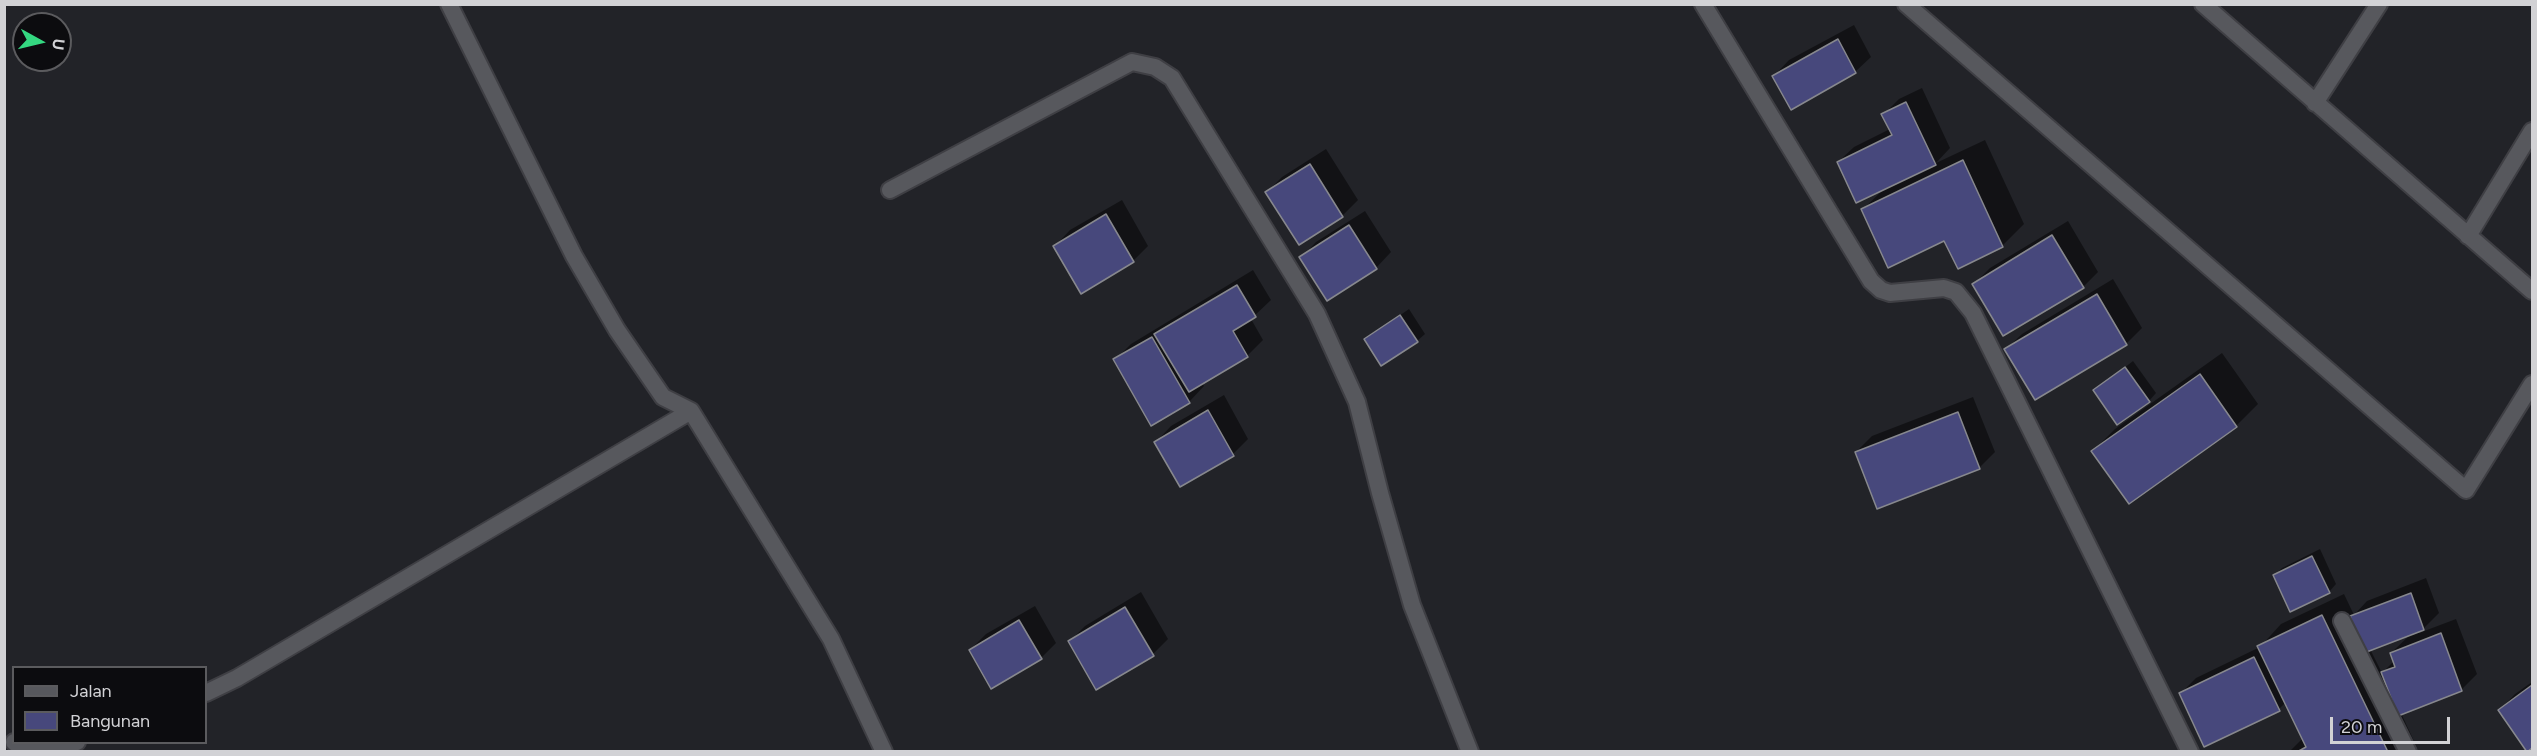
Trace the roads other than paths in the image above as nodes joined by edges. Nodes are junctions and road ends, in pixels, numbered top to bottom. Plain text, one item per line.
1 (448, 4) edge
2 (1703, 4) edge
3 (1906, 4) edge
4 (2203, 4) edge
5 (2379, 4) edge
6 (2315, 103) junction
7 (2532, 131) edge
8 (890, 190) dead end
9 (2468, 236) junction
10 (2532, 291) edge
11 (2532, 384) edge
12 (691, 411) junction
13 (2342, 621) dead end
14 (207, 693) edge
15 (16, 744) edge
16 (71, 744) edge
17 (884, 752) edge
18 (1470, 752) edge
19 (2190, 752) edge
20 (2408, 752) edge

1 - 12 street
2 - 19 street
3 - 11 street
4 - 6 street
5 - 6 street
6 - 9 street
7 - 9 street
8 - 18 street
9 - 10 street
12 - 14 street
12 - 17 street
13 - 20 street
15 - 16 street

